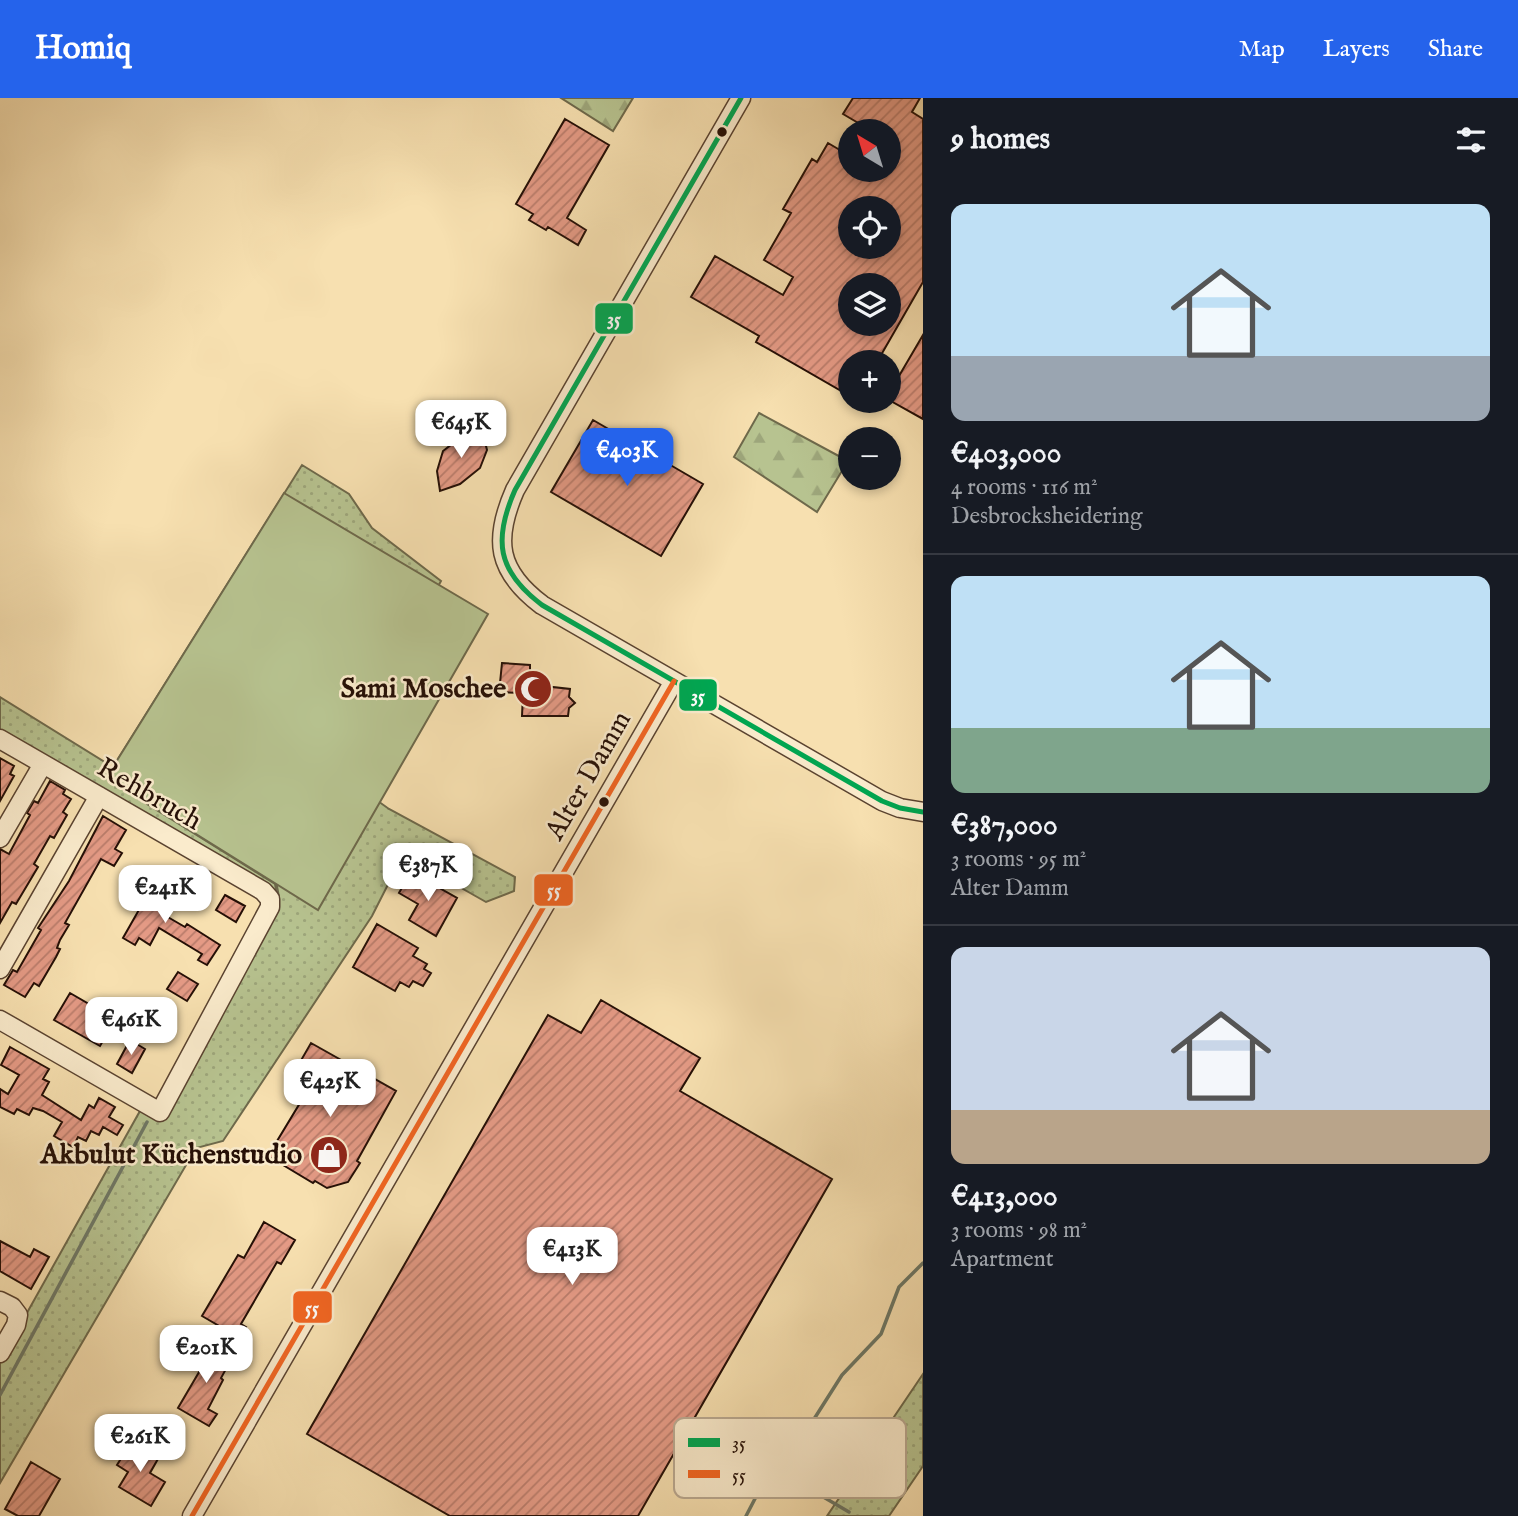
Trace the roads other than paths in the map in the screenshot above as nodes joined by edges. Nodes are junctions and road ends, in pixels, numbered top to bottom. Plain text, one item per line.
1 (741, 98) edge
2 (674, 681) junction
3 (0, 739) edge
4 (43, 764) junction
5 (99, 796) junction
6 (923, 812) edge
7 (0, 838) edge
8 (0, 969) edge
9 (0, 1020) edge
10 (0, 1301) edge
11 (0, 1353) edge
12 (192, 1516) edge

1 - 2 street
2 - 6 street
2 - 12 street, Alter Damm
3 - 4 street, Rehbruch
4 - 5 street, Rehbruch
4 - 7 street
5 - 8 street
5 - 9 street, Rehbruch
10 - 11 street

